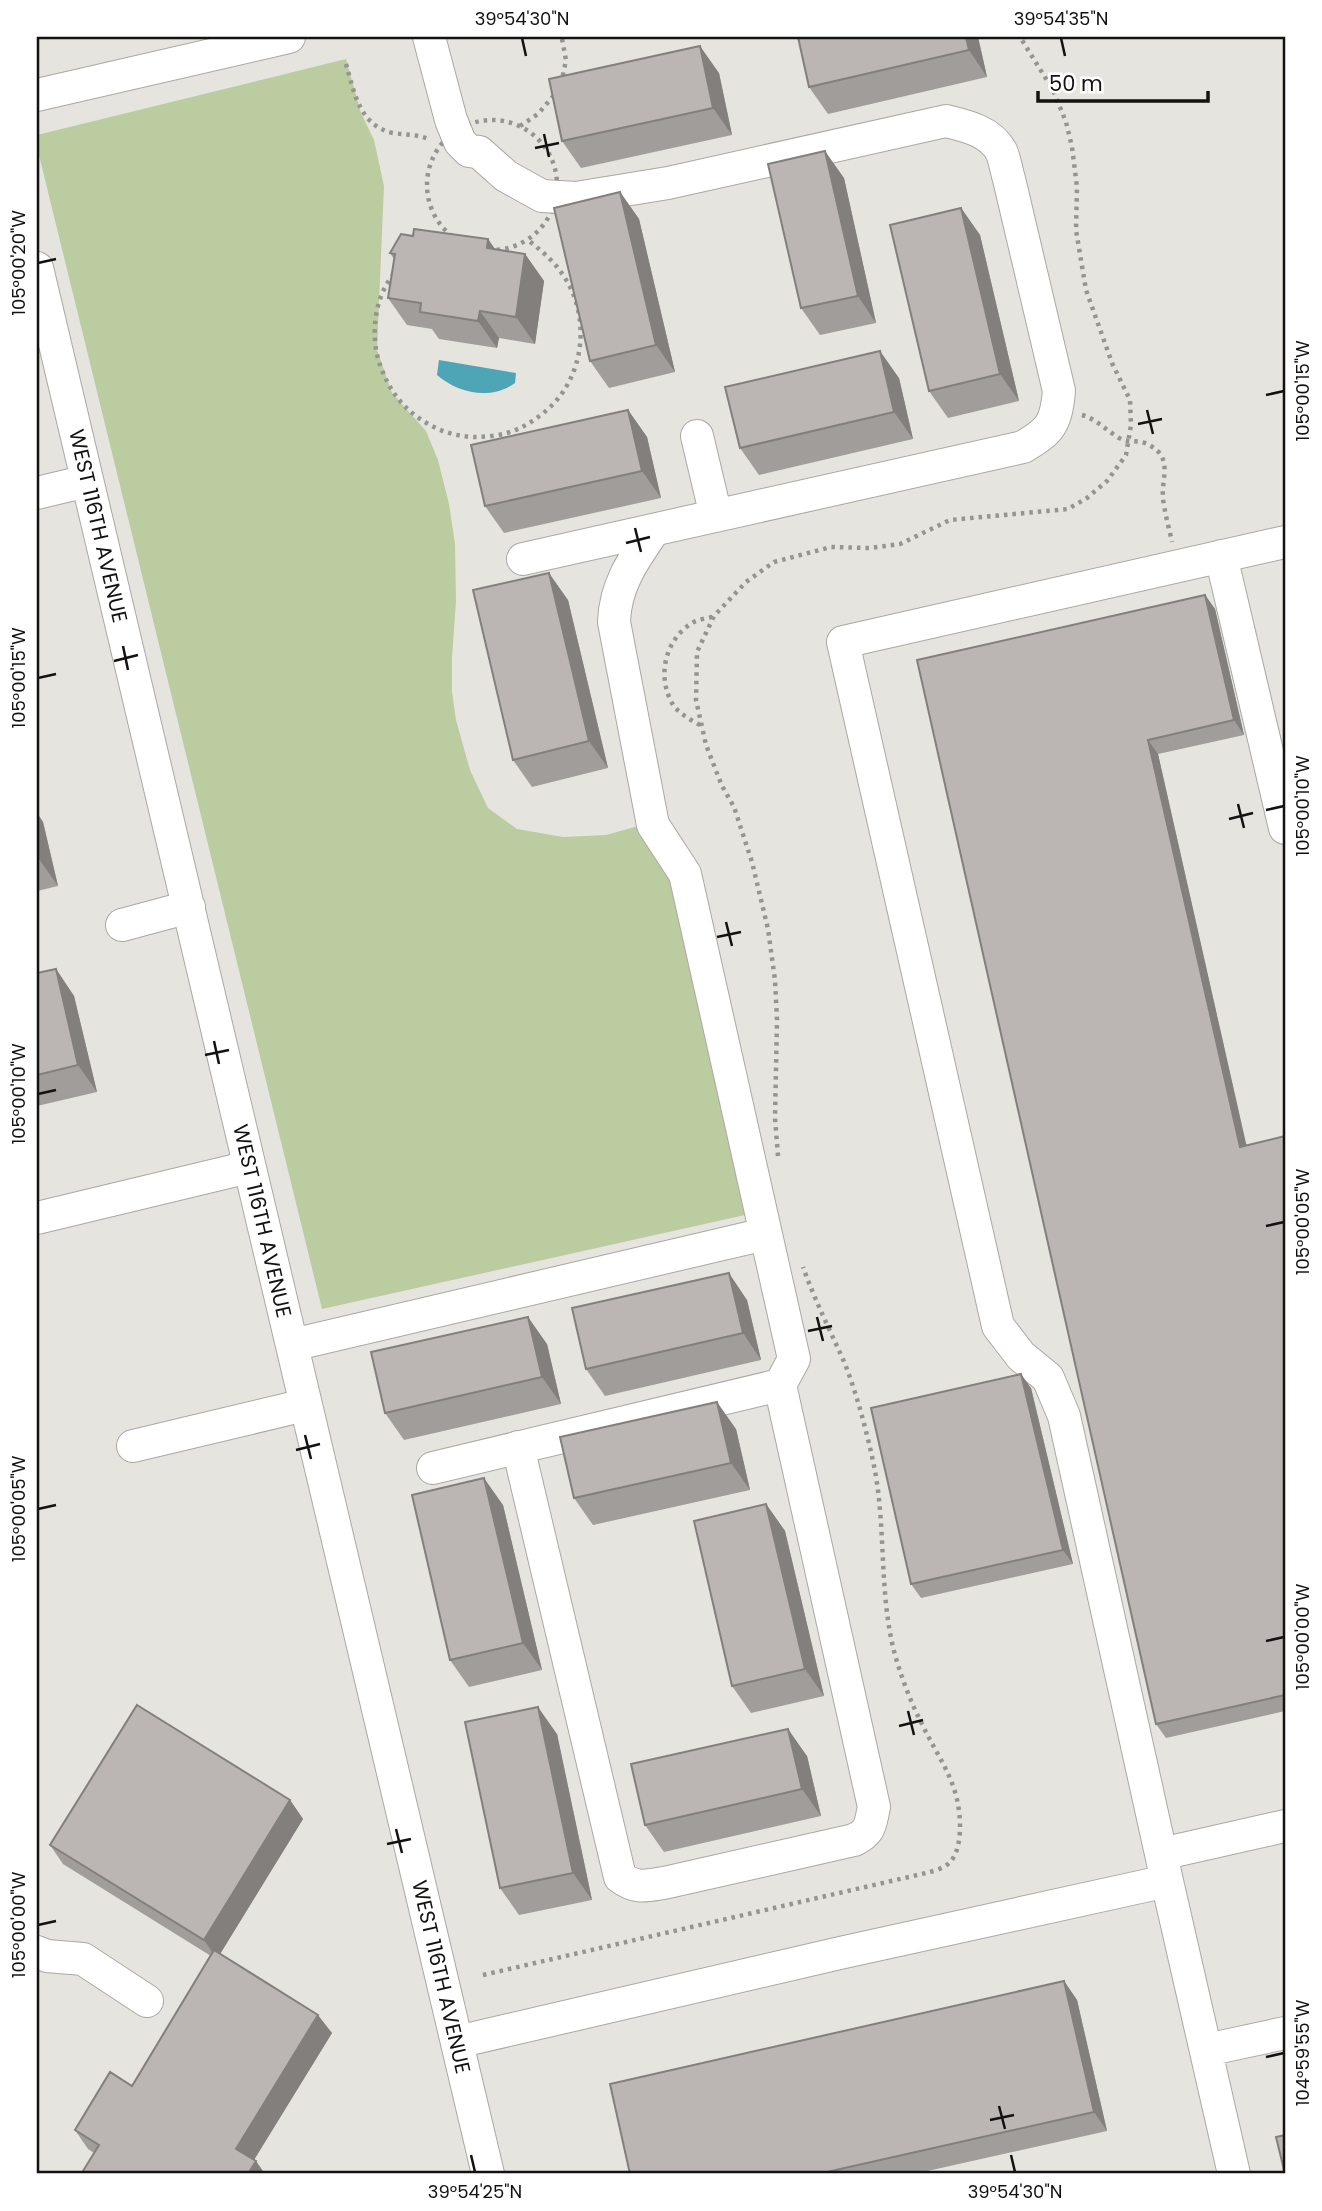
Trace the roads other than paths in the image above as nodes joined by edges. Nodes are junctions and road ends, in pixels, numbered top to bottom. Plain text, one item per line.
1 (289, 37) edge
2 (429, 37) edge
3 (452, 37) edge
4 (37, 95) edge
5 (479, 152) junction
6 (37, 268) edge
7 (697, 436) dead end
8 (87, 481) junction
9 (37, 493) edge
10 (716, 516) junction
11 (654, 530) junction
12 (1285, 542) edge
13 (1221, 556) junction
14 (523, 559) dead end
15 (1285, 828) edge
16 (189, 907) junction
17 (122, 925) dead end
18 (249, 1167) junction
19 (37, 1218) edge
20 (765, 1234) junction
21 (292, 1345) junction
22 (780, 1385) junction
23 (305, 1405) junction
24 (133, 1446) dead end
25 (518, 1447) junction
26 (433, 1468) dead end
27 (1285, 1826) edge
28 (1164, 1867) junction
29 (37, 1952) edge
30 (147, 2001) dead end
31 (1285, 2033) edge
32 (457, 2042) junction
33 (1206, 2050) junction
34 (488, 2174) edge
35 (1234, 2174) edge

1 - 4 street
2 - 5 street
3 - 5 street
5 - 10 street
6 - 8 street, WEST 116TH AVENUE
7 - 10 street
8 - 9 street
8 - 16 street, WEST 116TH AVENUE
10 - 11 street
11 - 14 street
11 - 20 street
12 - 13 street
13 - 15 street
13 - 28 street
16 - 17 street
16 - 18 street, WEST 116TH AVENUE
18 - 19 street
18 - 21 street, WEST 116TH AVENUE
20 - 21 street
20 - 22 street
21 - 23 street, WEST 116TH AVENUE
22 - 25 street
22 - 25 street
23 - 24 street
23 - 32 street, WEST 116TH AVENUE
25 - 26 street
27 - 28 street
28 - 32 street
28 - 33 street
29 - 30 street
31 - 33 street
32 - 34 street, WEST 116TH AVENUE
33 - 35 street

